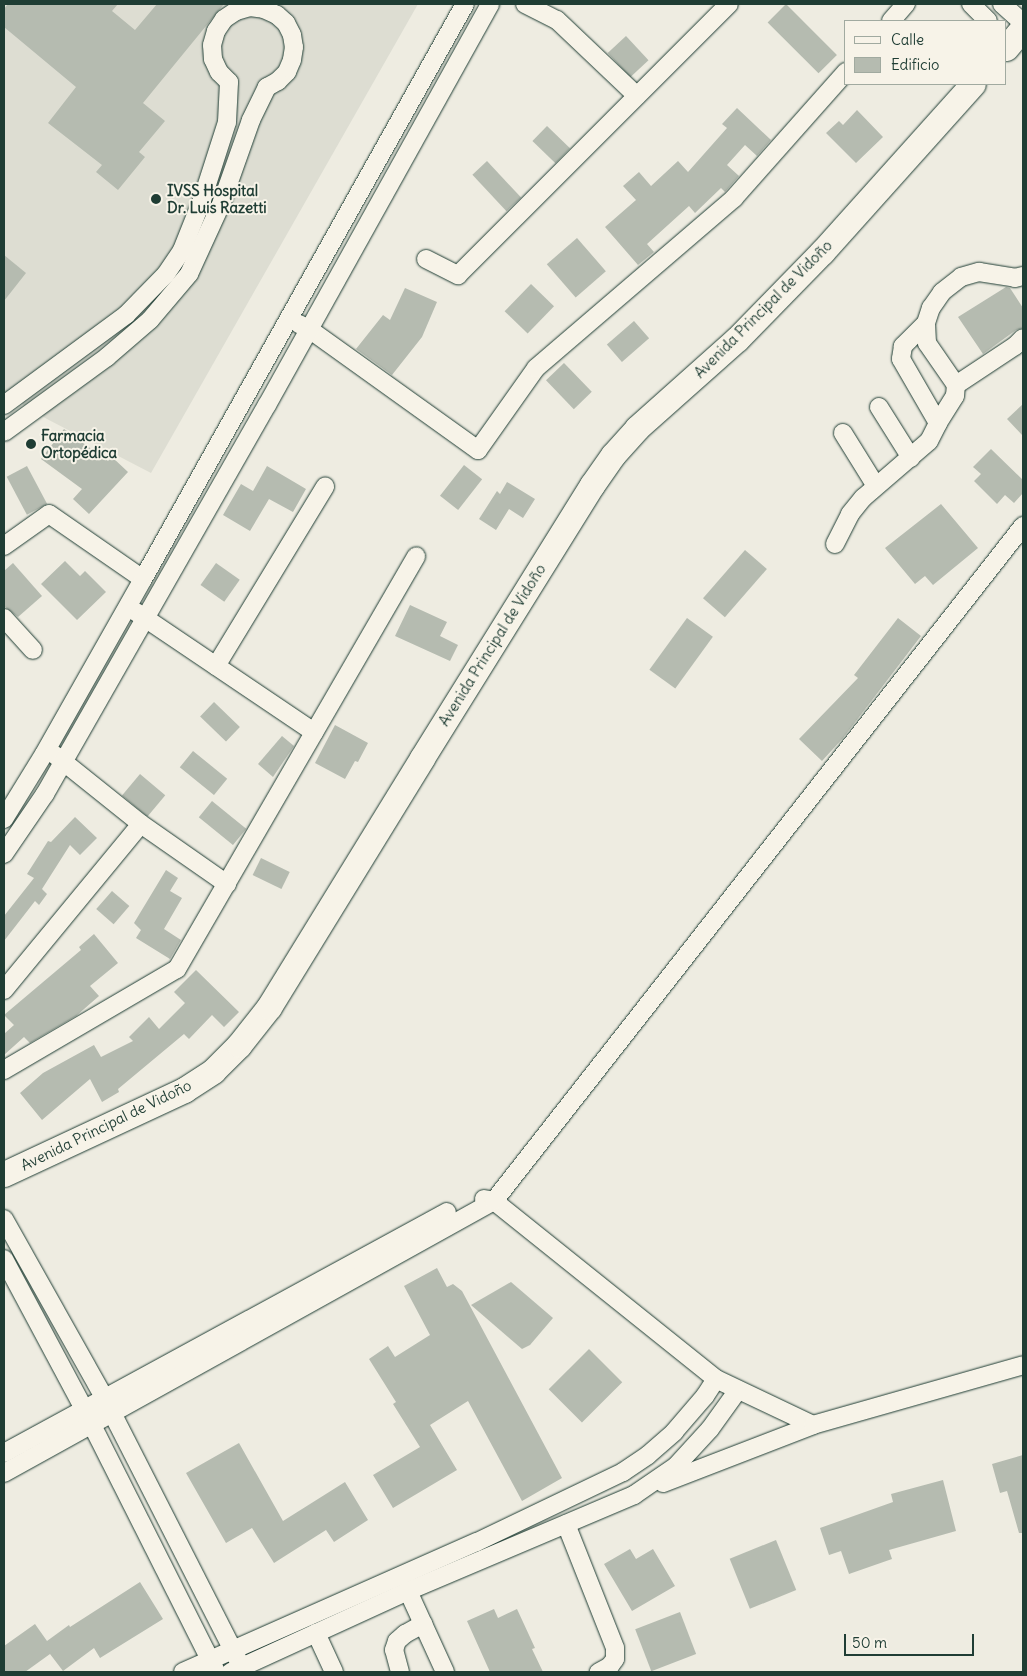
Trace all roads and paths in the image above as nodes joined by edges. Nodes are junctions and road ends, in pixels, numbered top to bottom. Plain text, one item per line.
1 (465, 4) edge
2 (490, 4) edge
3 (525, 4) edge
4 (729, 4) edge
5 (906, 4) edge
6 (971, 4) edge
7 (1002, 4) edge
8 (891, 20) edge
9 (987, 20) edge
10 (1014, 36) edge
11 (844, 74) edge
12 (972, 85) edge
13 (637, 96) junction
14 (426, 259) dead end
15 (1023, 276) edge
16 (290, 319) junction
17 (926, 323) junction
18 (309, 329) junction
19 (1023, 338) edge
20 (956, 385) junction
21 (4, 405) edge
22 (879, 408) dead end
23 (938, 423) junction
24 (4, 432) edge
25 (843, 433) dead end
26 (911, 458) junction
27 (876, 486) junction
28 (325, 487) dead end
29 (1023, 526) edge
30 (835, 544) dead end
31 (4, 546) edge
32 (416, 556) dead end
33 (143, 579) junction
34 (127, 607) junction
35 (4, 618) edge
36 (146, 618) junction
37 (33, 650) dead end
38 (216, 666) junction
39 (314, 732) junction
40 (47, 749) junction
41 (63, 762) junction
42 (4, 818) edge
43 (140, 824) junction
44 (4, 854) edge
45 (227, 884) junction
46 (4, 990) edge
47 (4, 1070) edge
48 (4, 1174) edge
49 (494, 1200) junction
50 (4, 1219) edge
51 (4, 1259) edge
52 (1023, 1364) edge
53 (716, 1379) junction
54 (738, 1390) junction
55 (109, 1406) junction
56 (88, 1416) junction
57 (813, 1425) junction
58 (4, 1453) edge
59 (4, 1473) edge
60 (634, 1495) junction
61 (566, 1524) junction
62 (408, 1591) junction
63 (423, 1624) junction
64 (316, 1633) junction
65 (233, 1649) junction
66 (213, 1666) edge
67 (236, 1670) edge
68 (328, 1670) edge
69 (183, 1672) edge
70 (400, 1672) edge
71 (445, 1672) edge
72 (599, 1672) edge

1 - 16 street
2 - 18 street
3 - 13 street
4 - 13 street
5 - 8 street
6 - 9 street
7 - 10 street
11 - 18 street
12 - 48 main road, Avenida Principal de Vidoño
13 - 14 street
15 - 17 street
16 - 18 street
16 - 33 street
17 - 20 street
17 - 23 street
18 - 36 street
19 - 20 street
20 - 23 street
21 - 24 street
22 - 26 street
23 - 26 street
25 - 27 street
26 - 27 street
27 - 30 street
28 - 38 street
29 - 49 street
31 - 33 street
32 - 39 street
33 - 34 street
34 - 36 street
34 - 40 street
35 - 37 street
36 - 38 street
36 - 41 street
38 - 39 street
39 - 45 street
40 - 41 street
40 - 42 street
41 - 43 street
41 - 44 street
43 - 45 street
43 - 46 street
45 - 47 street
49 - 53 street
49 - 55 street
50 - 55 street
51 - 56 street
52 - 57 street
53 - 54 street
53 - 65 street
54 - 57 street
54 - 60 street
55 - 56 street
55 - 65 street
56 - 58 street
56 - 59 street
56 - 66 street
57 - 60 street
60 - 61 street
61 - 62 street
61 - 72 street
62 - 63 street
62 - 64 street
63 - 70 street
63 - 71 street
64 - 67 street
64 - 68 street
65 - 66 street
65 - 67 street
66 - 69 street

